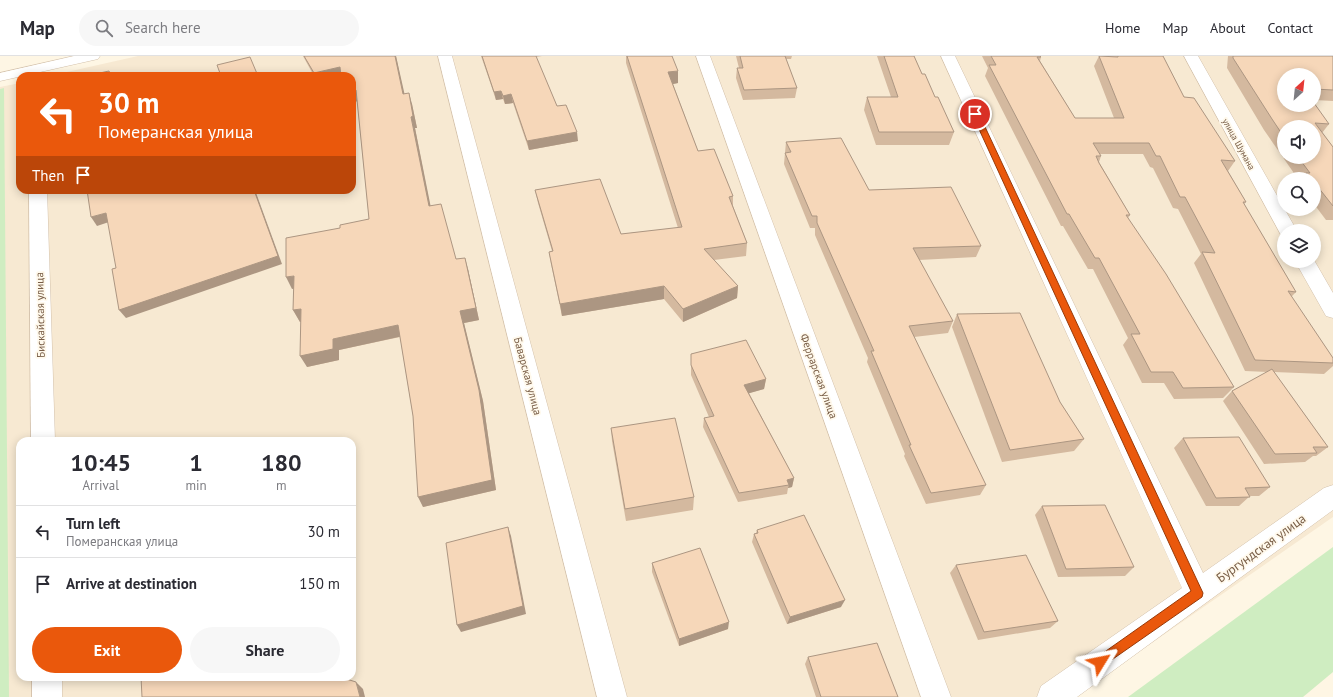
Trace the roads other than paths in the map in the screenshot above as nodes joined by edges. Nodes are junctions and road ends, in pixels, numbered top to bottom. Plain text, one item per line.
1 (93, 56) edge
2 (444, 56) edge
3 (703, 56) edge
4 (948, 56) edge
5 (1191, 56) edge
6 (39, 72) edge
7 (16, 75) edge
8 (0, 77) edge
9 (38, 194) edge
10 (1284, 224) edge
11 (1309, 268) edge
12 (1333, 311) edge
13 (42, 437) edge
14 (1333, 496) edge
15 (1198, 593) junction
16 (47, 681) edge
17 (47, 697) edge
18 (612, 697) edge
19 (936, 697) edge
20 (1052, 697) edge

1 - 6 street
2 - 18 street, Баварская улица
3 - 19 street, Феррарская улица
4 - 15 street
5 - 10 street, улица Шумана
7 - 8 street
9 - 13 street, Бискайская улица
11 - 12 street
14 - 15 street, Бургундская улица
15 - 20 street, Бургундская улица
16 - 17 street

